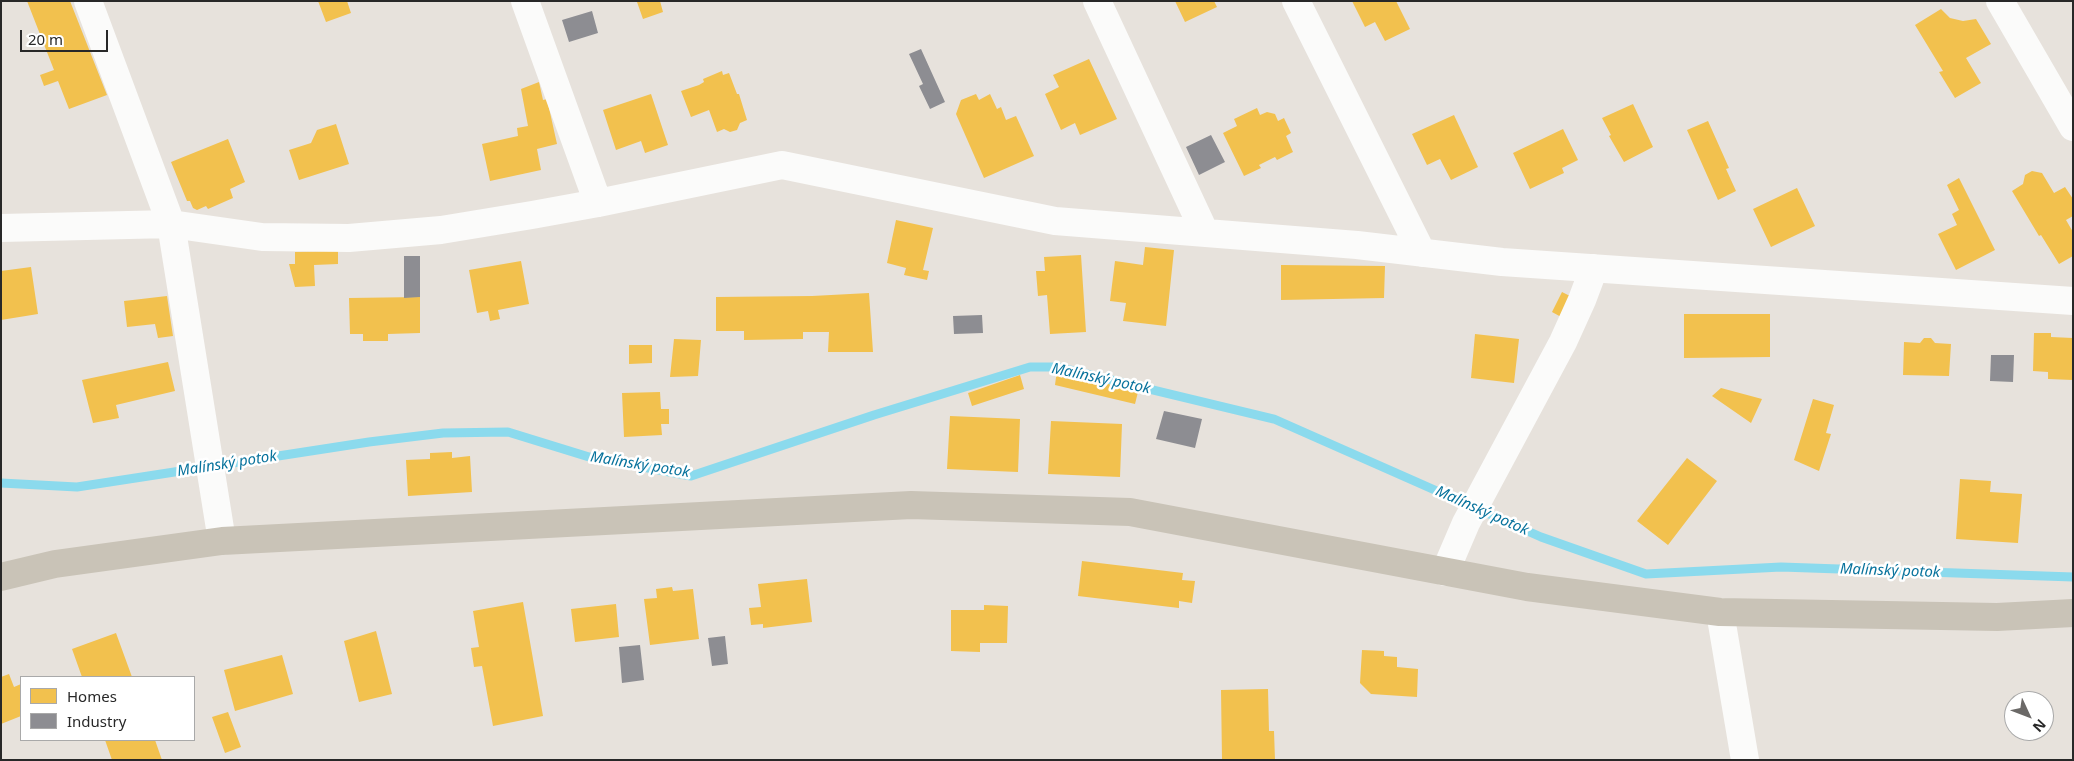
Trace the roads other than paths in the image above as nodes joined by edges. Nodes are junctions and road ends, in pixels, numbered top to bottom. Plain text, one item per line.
1 (88, 1) edge
2 (525, 1) edge
3 (1097, 1) edge
4 (1296, 1) edge
5 (2000, 1) edge
6 (2073, 127) edge
7 (598, 203) junction
8 (171, 224) junction
9 (1, 228) edge
10 (1205, 233) junction
11 (1422, 253) junction
12 (1594, 268) junction
13 (2073, 301) edge
14 (222, 541) junction
15 (1445, 572) junction
16 (1, 577) edge
17 (1720, 612) junction
18 (2073, 613) edge
19 (1745, 760) edge

1 - 8 street
2 - 7 street
3 - 10 street
4 - 11 street
5 - 6 street
7 - 8 street
7 - 10 street
8 - 9 street
8 - 14 street
10 - 11 street
11 - 12 street
12 - 13 street
12 - 15 street
14 - 15 main road
14 - 16 main road
15 - 17 main road
17 - 18 main road
17 - 19 street

